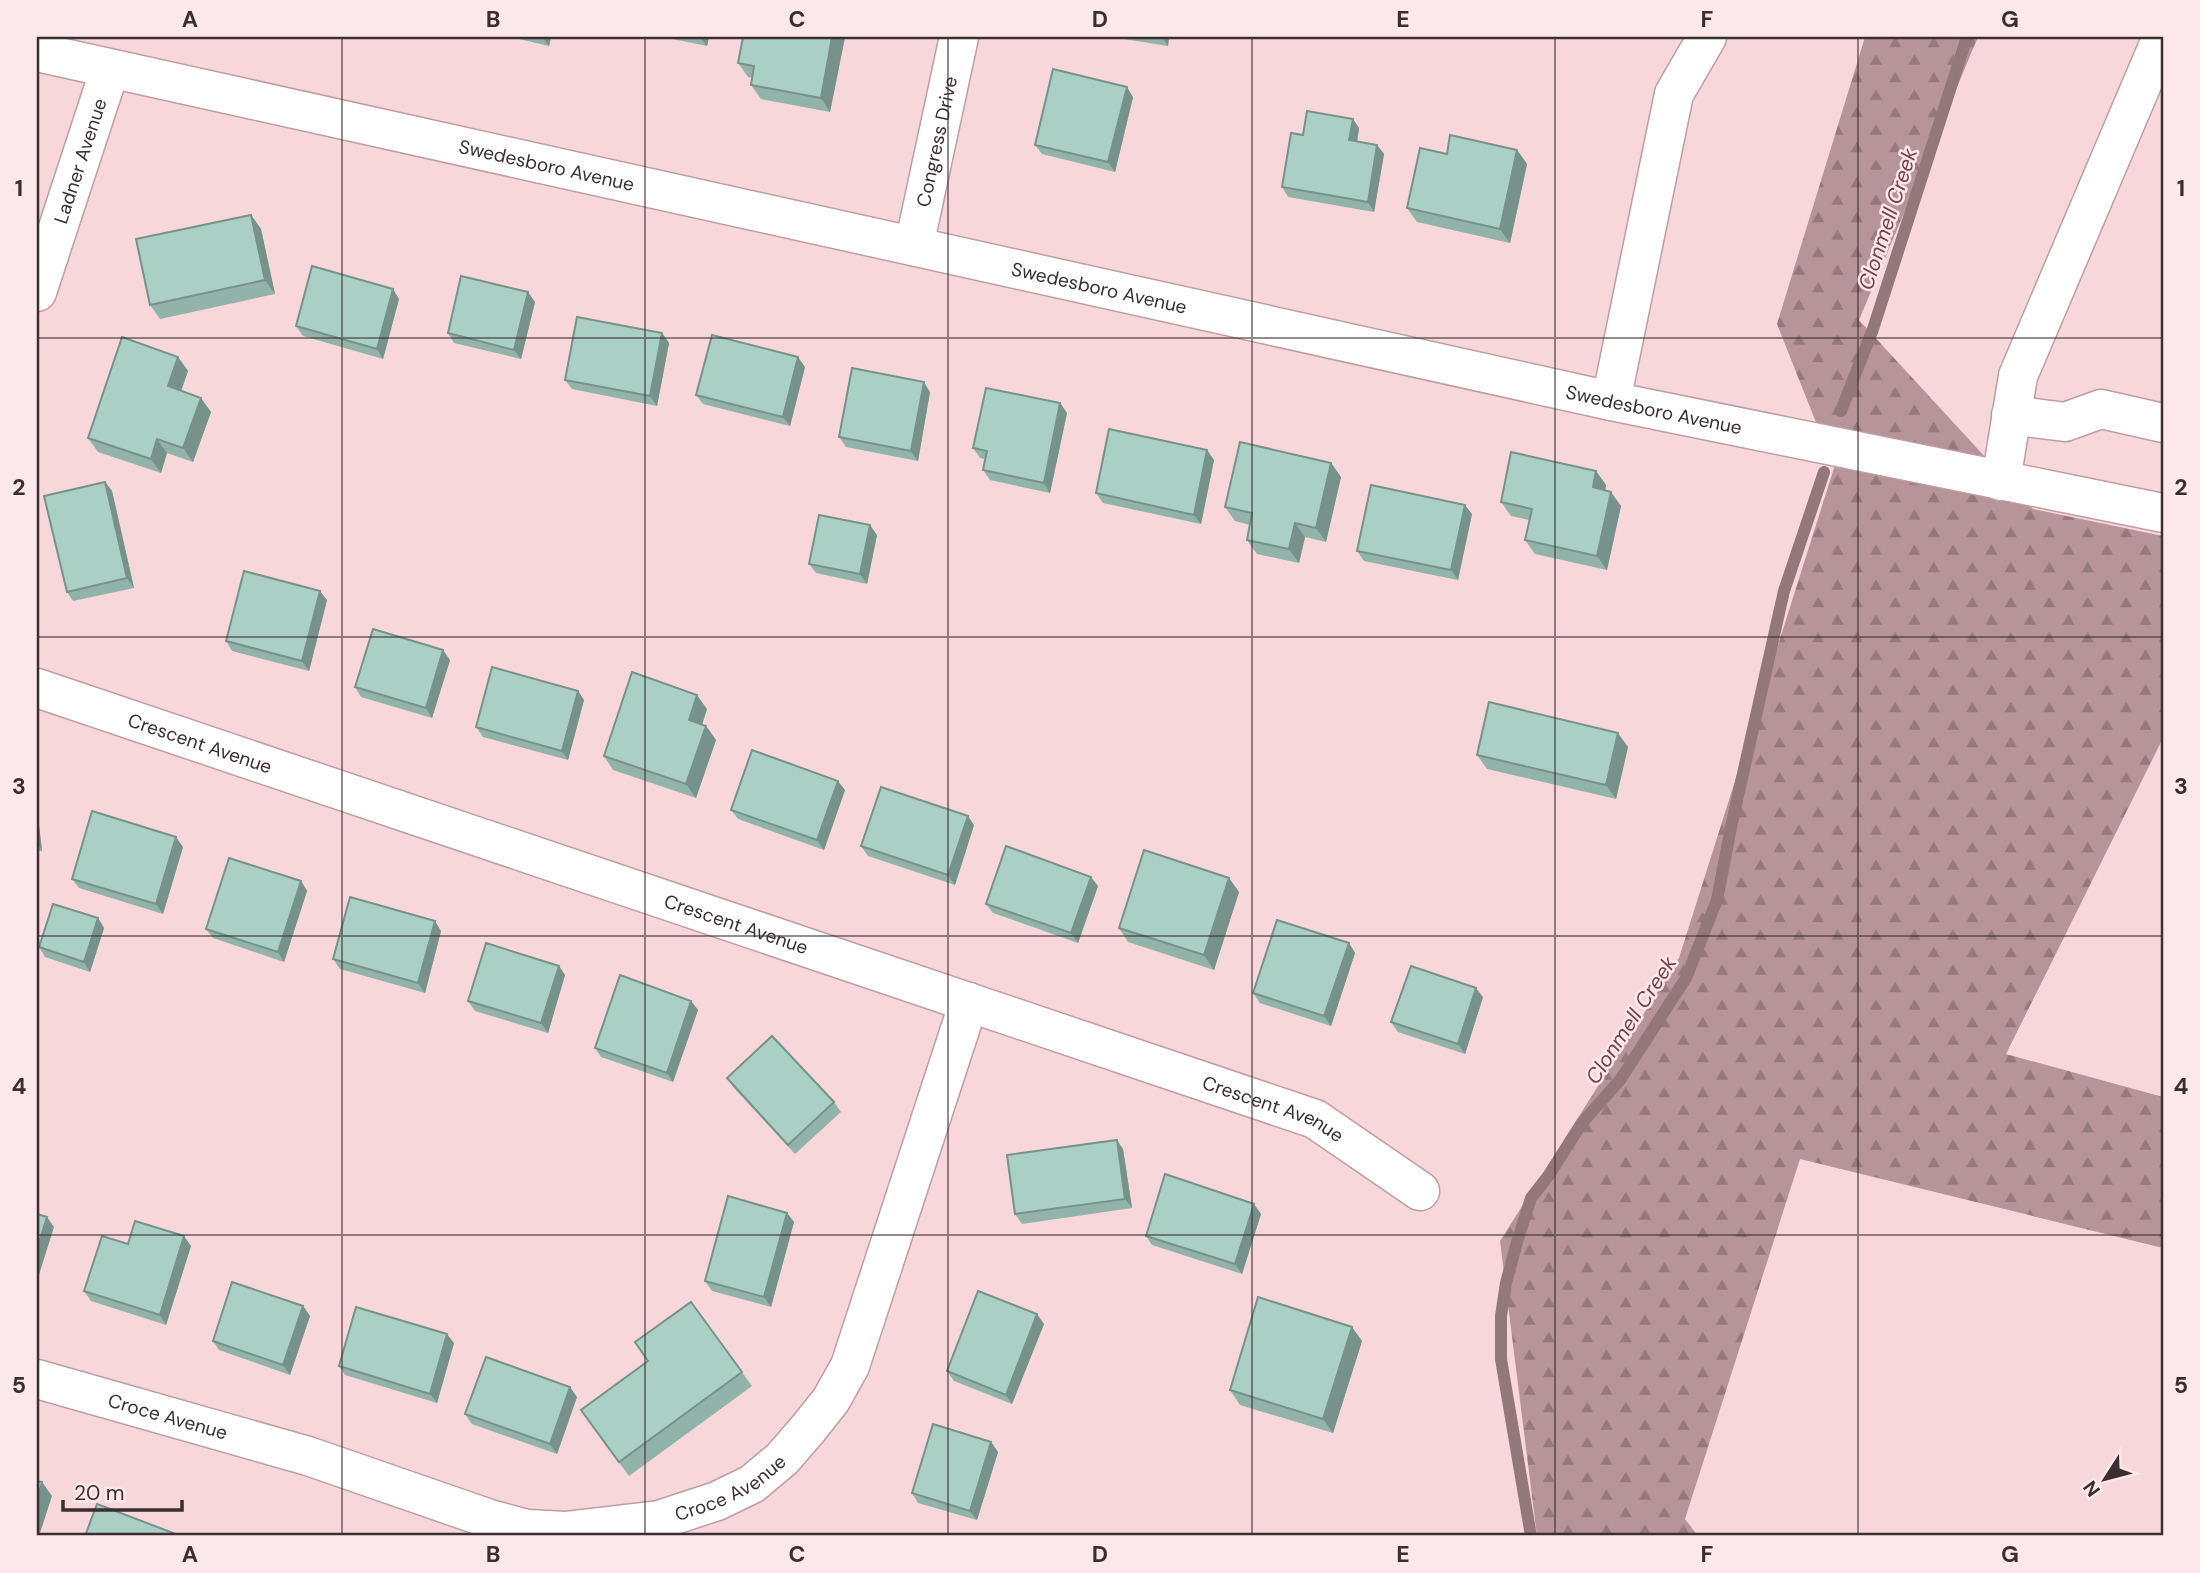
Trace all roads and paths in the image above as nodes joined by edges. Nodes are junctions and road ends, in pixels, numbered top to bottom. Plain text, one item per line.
1 (958, 37) edge
2 (1707, 37) edge
3 (2162, 37) edge
4 (37, 52) edge
5 (110, 69) junction
6 (914, 246) junction
7 (37, 292) edge
8 (1611, 401) junction
9 (2011, 415) junction
10 (2163, 423) edge
11 (2001, 481) junction
12 (2163, 513) edge
13 (37, 688) edge
14 (969, 1002) junction
15 (1420, 1191) dead end
16 (37, 1379) edge
17 (663, 1528) edge

1 - 6 street, Congress Drive
2 - 8 street
3 - 9 street
4 - 5 street, Swedesboro Avenue
5 - 6 street, Swedesboro Avenue
5 - 7 street, Ladner Avenue
6 - 8 street, Swedesboro Avenue
8 - 11 street, Swedesboro Avenue
9 - 10 street
9 - 11 street
11 - 12 street, Swedesboro Avenue
13 - 14 street, Crescent Avenue
14 - 15 street, Crescent Avenue
14 - 17 street, Croce Avenue
16 - 17 street, Croce Avenue

